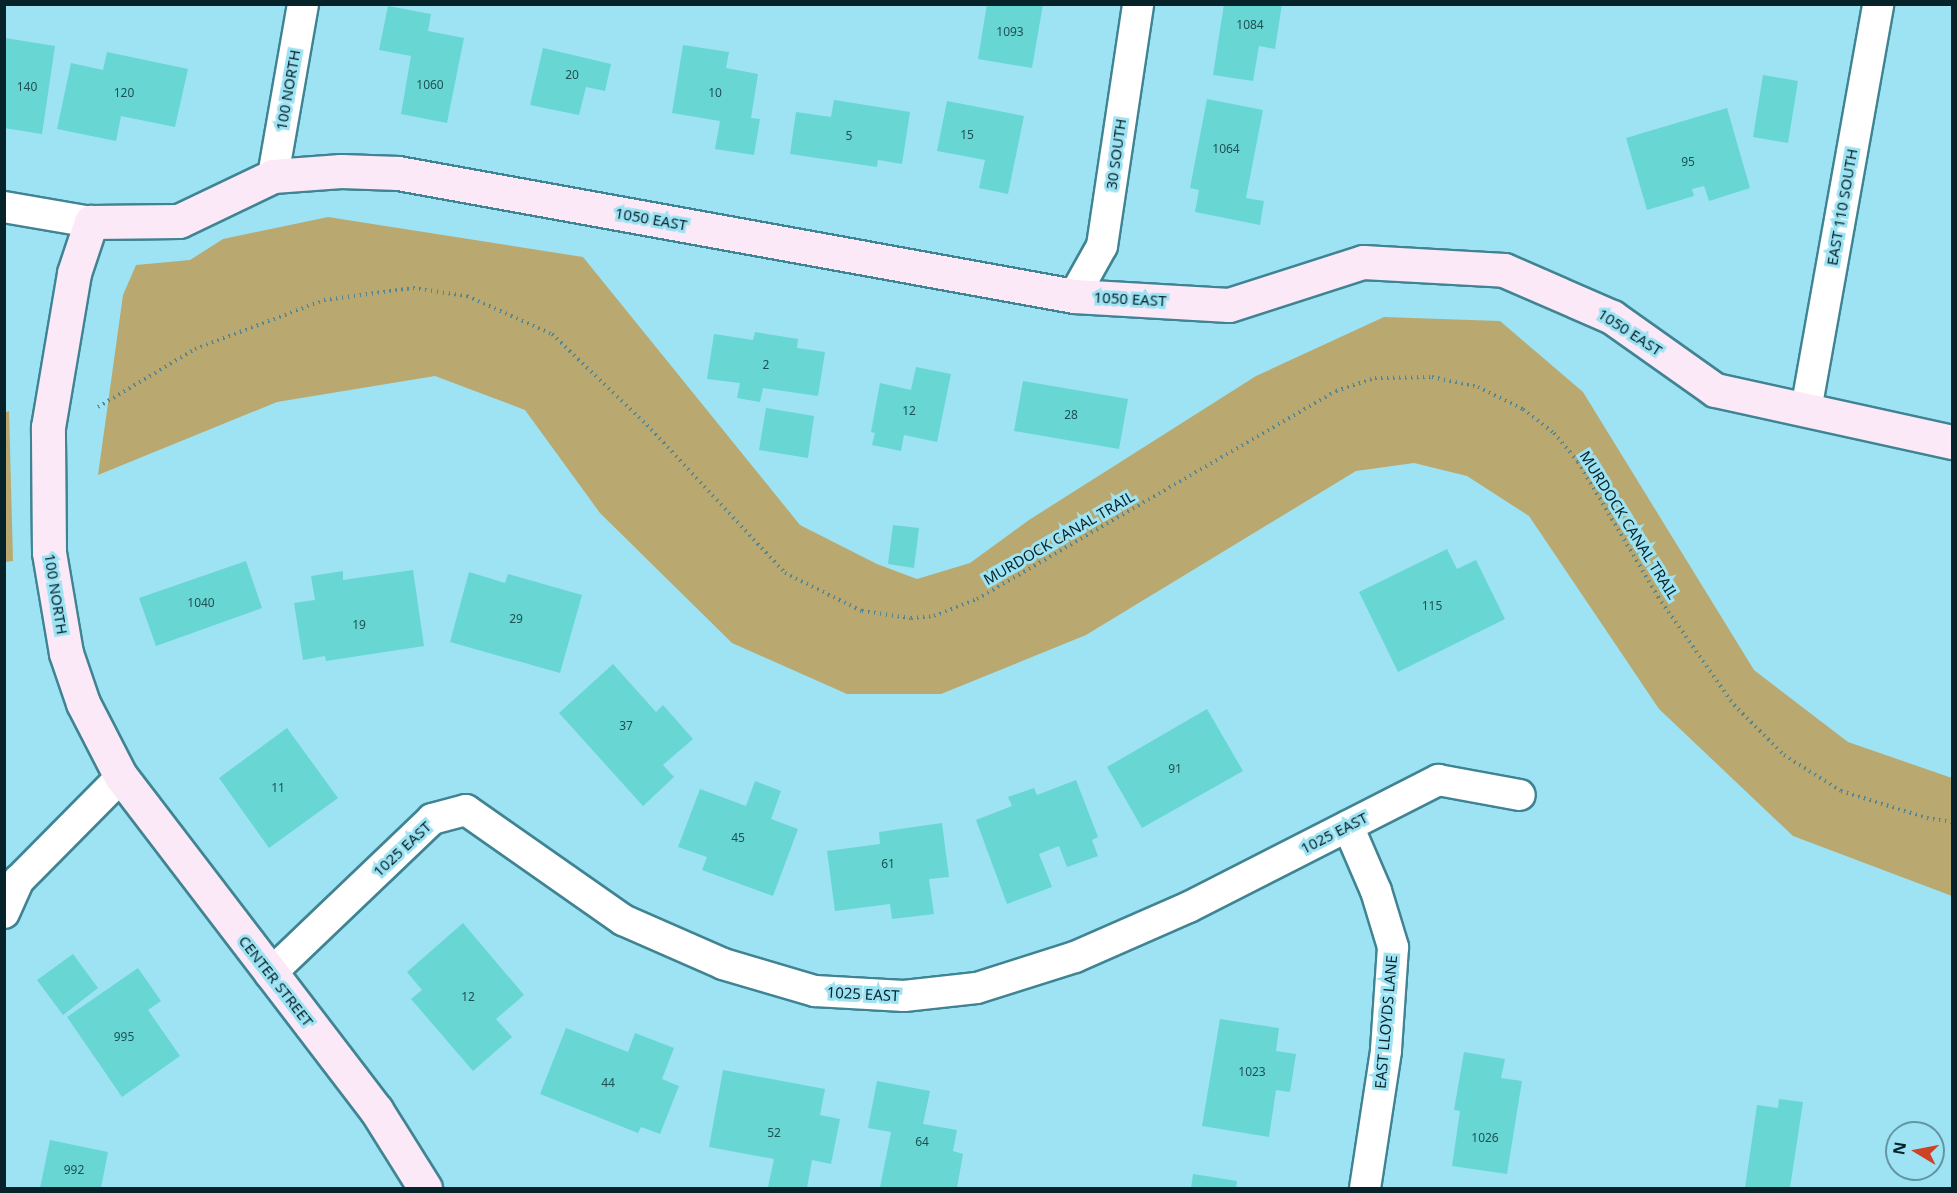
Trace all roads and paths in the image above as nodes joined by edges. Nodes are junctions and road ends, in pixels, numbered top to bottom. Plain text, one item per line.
1 (303, 4) edge
2 (1138, 4) edge
3 (1878, 4) edge
4 (273, 176) junction
5 (4, 207) edge
6 (91, 222) junction
7 (1074, 296) junction
8 (98, 407) dead end
9 (1806, 410) junction
10 (1953, 442) edge
11 (121, 777) junction
12 (1520, 795) dead end
13 (1953, 822) edge
14 (1348, 826) junction
15 (4, 912) edge
16 (270, 974) junction
17 (425, 1188) edge
18 (1365, 1188) edge

1 - 4 street, 100 NORTH
2 - 7 street, 30 SOUTH
3 - 9 street, EAST 110 SOUTH
4 - 6 street
4 - 7 street, 1050 EAST
5 - 6 street
6 - 11 street, 100 NORTH
7 - 9 street, 1050 EAST
8 - 13 path, MURDOCK CANAL TRAIL
9 - 10 street, 1050 EAST
11 - 15 street
11 - 16 street, CENTER STREET
12 - 14 street, 1025 EAST
14 - 16 street, 1025 EAST
14 - 18 street, EAST LLOYDS LANE
16 - 17 street, CENTER STREET

